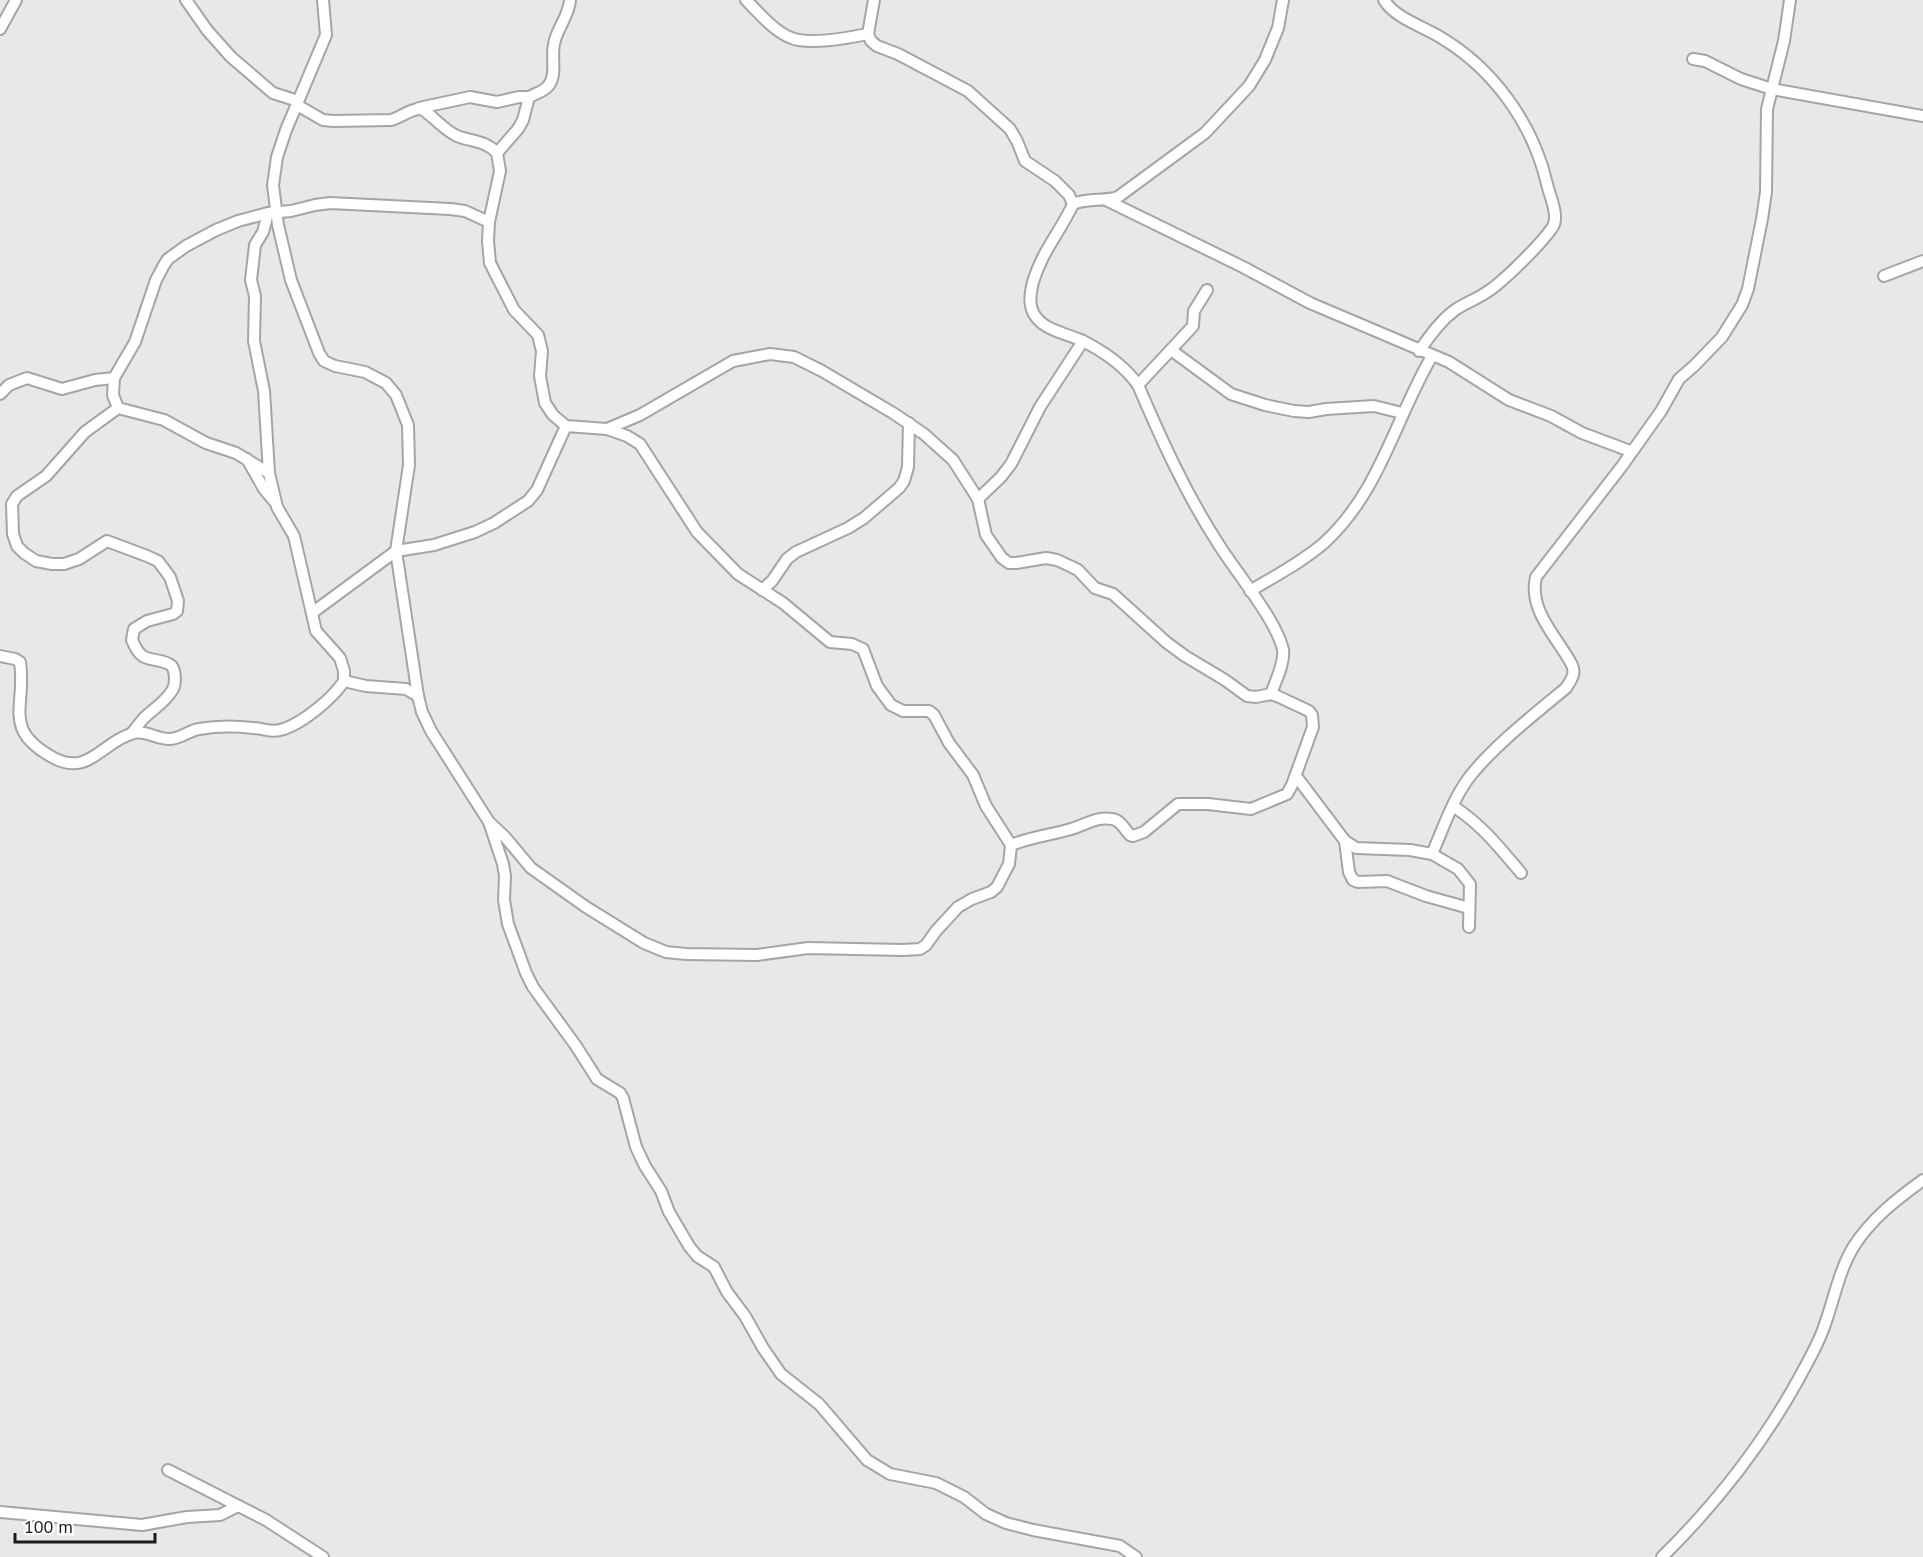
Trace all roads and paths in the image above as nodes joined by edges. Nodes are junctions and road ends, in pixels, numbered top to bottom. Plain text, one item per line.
1 (16, 0) edge
2 (186, 0) edge
3 (323, 0) edge
4 (570, 0) edge
5 (746, 0) edge
6 (874, 0) edge
7 (1283, 0) edge
8 (1384, 0) edge
9 (1790, 0) edge
10 (0, 29) edge
11 (868, 34) junction
12 (1693, 59) dead end
13 (1772, 89) junction
14 (529, 97) junction
15 (297, 103) junction
16 (418, 108) junction
17 (1923, 116) edge
18 (497, 153) junction
19 (1106, 200) junction
20 (1072, 204) junction
21 (272, 212) junction
22 (489, 222) junction
23 (1923, 261) edge
24 (1884, 276) dead end
25 (1207, 290) dead end
26 (1083, 341) junction
27 (1171, 350) junction
28 (1419, 351) junction
29 (1432, 356) junction
30 (114, 378) junction
31 (1138, 385) junction
32 (0, 394) edge
33 (118, 408) junction
34 (1402, 413) junction
35 (909, 423) junction
36 (566, 426) junction
37 (608, 429) junction
38 (1630, 452) junction
39 (246, 459) junction
40 (269, 473) junction
41 (978, 499) junction
42 (275, 502) junction
43 (396, 551) junction
44 (762, 590) junction
45 (1250, 591) junction
46 (312, 613) junction
47 (0, 656) edge
48 (344, 681) junction
49 (1271, 694) junction
50 (418, 696) junction
51 (131, 734) junction
52 (1296, 776) junction
53 (1453, 806) junction
54 (489, 822) junction
55 (1345, 841) junction
56 (1011, 845) junction
57 (1432, 854) junction
58 (1521, 873) dead end
59 (1469, 908) junction
60 (1469, 927) dead end
61 (1923, 1180) edge
62 (168, 1470) dead end
63 (238, 1506) junction
64 (0, 1512) edge
65 (323, 1557) edge
66 (1136, 1557) edge
67 (1662, 1557) edge

1 - 10 street
2 - 15 street
3 - 15 street
4 - 14 street
5 - 11 street
6 - 11 street
7 - 19 street
8 - 28 street
9 - 13 street
11 - 20 street
12 - 13 street
13 - 17 street
13 - 38 street
14 - 16 street
14 - 18 street
15 - 16 street
15 - 21 street
16 - 18 street
18 - 22 street
19 - 20 street
19 - 28 street
20 - 26 street
21 - 22 street
21 - 30 street
21 - 40 street
21 - 43 street
22 - 36 street
23 - 24 street
25 - 27 street
26 - 31 street
26 - 41 street
27 - 31 street
27 - 34 street
28 - 29 street
29 - 34 street
29 - 38 street
30 - 32 street
30 - 33 street
31 - 45 street
33 - 39 street
33 - 51 street
34 - 45 street
35 - 37 street
35 - 41 street
35 - 44 street
36 - 37 street
36 - 43 street
37 - 44 street
38 - 53 street
39 - 40 street
39 - 42 street
40 - 42 street
41 - 49 street
42 - 46 street
43 - 46 street
43 - 50 street
44 - 56 street
45 - 49 street
46 - 48 street
47 - 51 street
48 - 50 street
48 - 51 street
49 - 52 street
50 - 54 street
52 - 55 street
52 - 56 street
53 - 57 street
53 - 58 street
54 - 56 street
54 - 66 street
55 - 57 street
55 - 59 street
57 - 59 street
59 - 60 street
61 - 67 street
62 - 63 street
63 - 64 street
63 - 65 street

